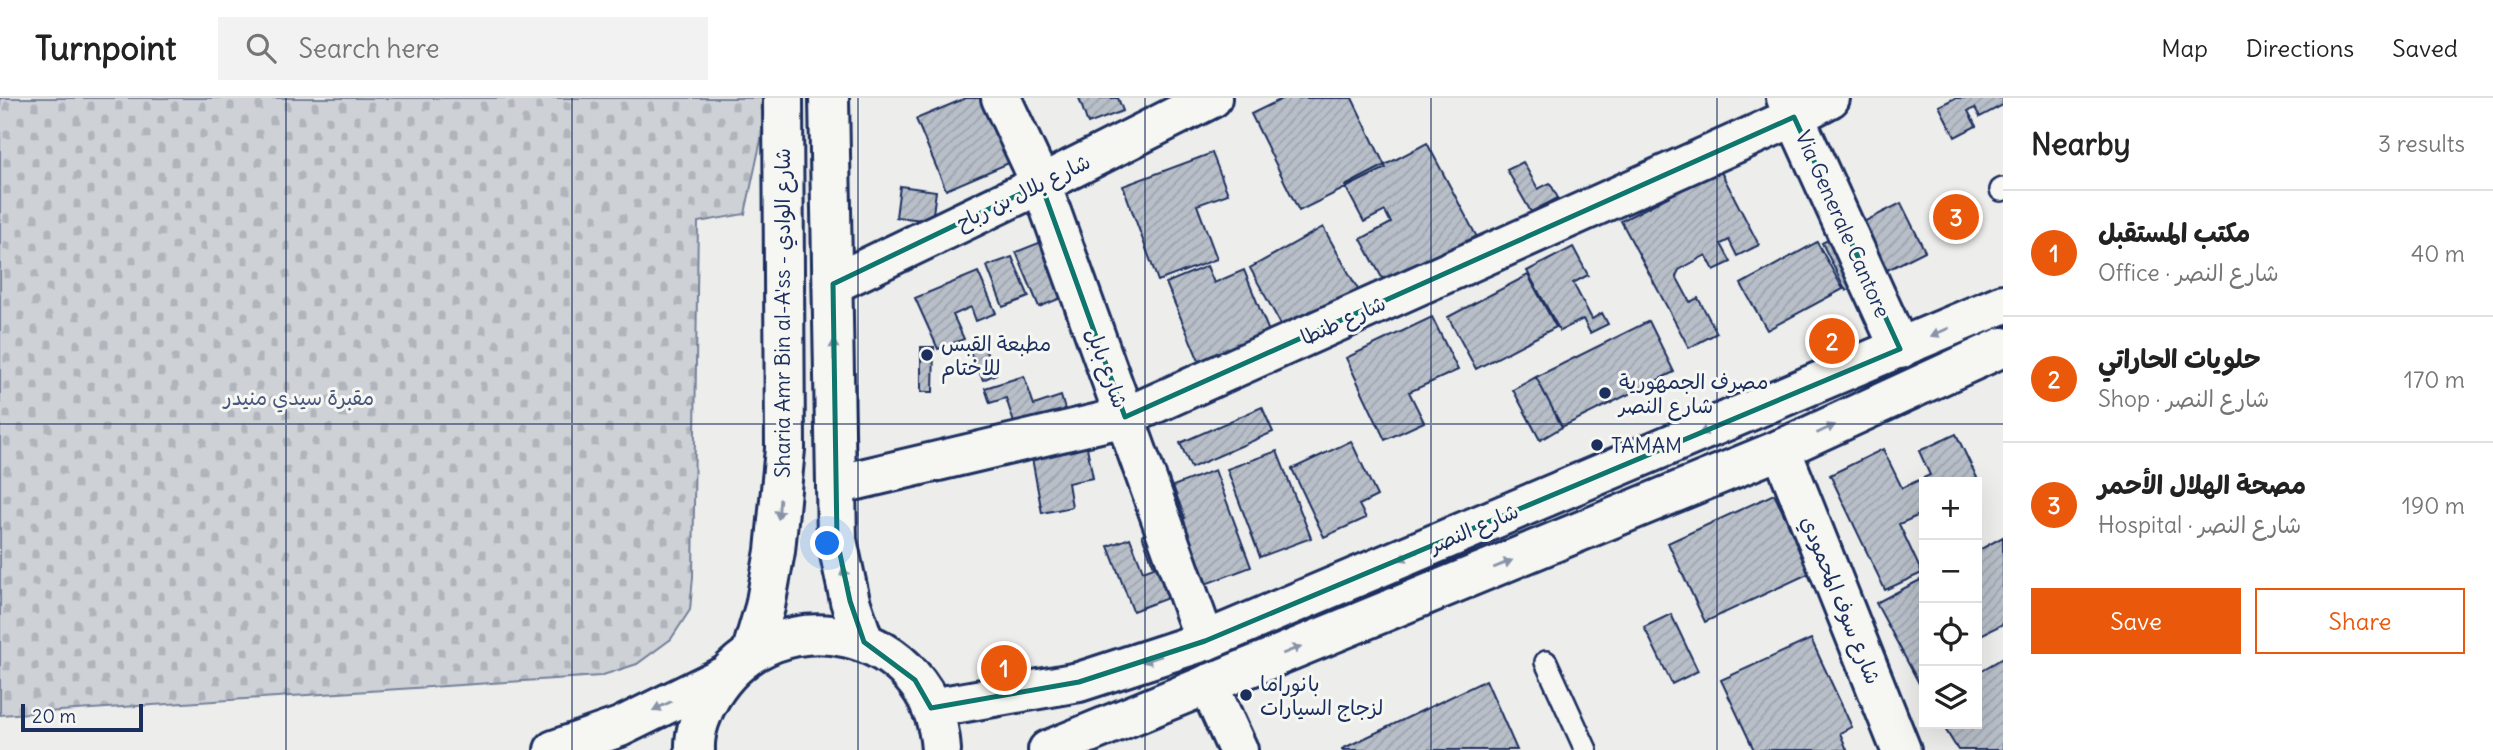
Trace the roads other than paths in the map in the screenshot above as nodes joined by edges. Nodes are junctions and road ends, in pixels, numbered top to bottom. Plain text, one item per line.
1 (783, 98) edge
2 (830, 98) edge
3 (1001, 98) edge
4 (1212, 98) edge
5 (1830, 98) edge
6 (1790, 108) edge
7 (1041, 184) junction
8 (833, 284) junction
9 (2003, 304) edge
10 (2003, 347) edge
11 (1900, 349) junction
12 (1125, 418) junction
13 (1781, 450) junction
14 (836, 485) junction
15 (864, 642) junction
16 (1205, 642) junction
17 (752, 651) junction
18 (1546, 662) dead end
19 (723, 676) junction
20 (1208, 684) junction
21 (932, 708) junction
22 (554, 750) edge
23 (695, 750) edge
24 (941, 750) edge
25 (1048, 750) edge
26 (1238, 750) edge
27 (1586, 750) edge
28 (1901, 750) edge

1 -> 17 main road, Sharia Amr Bin al-A'ss - شارع الوادي
2 - 8 main road
3 - 7 main road, شارع بابل
4 - 7 main road, شارع بلال بن رباح
5 - 6 main road, شارع طنطا
6 - 11 main road, Via Generale Cantore
6 - 12 main road, شارع طنطا
7 - 8 main road, شارع بلال بن رباح
7 - 12 main road, شارع بابل
14 -> 8 main road
9 -> 11 main road, شارع النصر
13 -> 10 main road, شارع النصر
11 -> 16 main road, شارع النصر
12 - 14 main road, شارع طنطا
12 - 16 main road, شارع بابل
20 -> 13 main road, شارع النصر
13 - 28 main road, شارع سوف المحمودي
15 -> 14 main road
15 - 17 main road
15 - 21 main road
16 -> 21 main road, شارع النصر
17 - 19 main road
18 - 27 lane
19 -> 22 main road
19 - 23 main road
20 - 25 main road, شارع النصر
20 - 26 main road
21 - 24 main road

